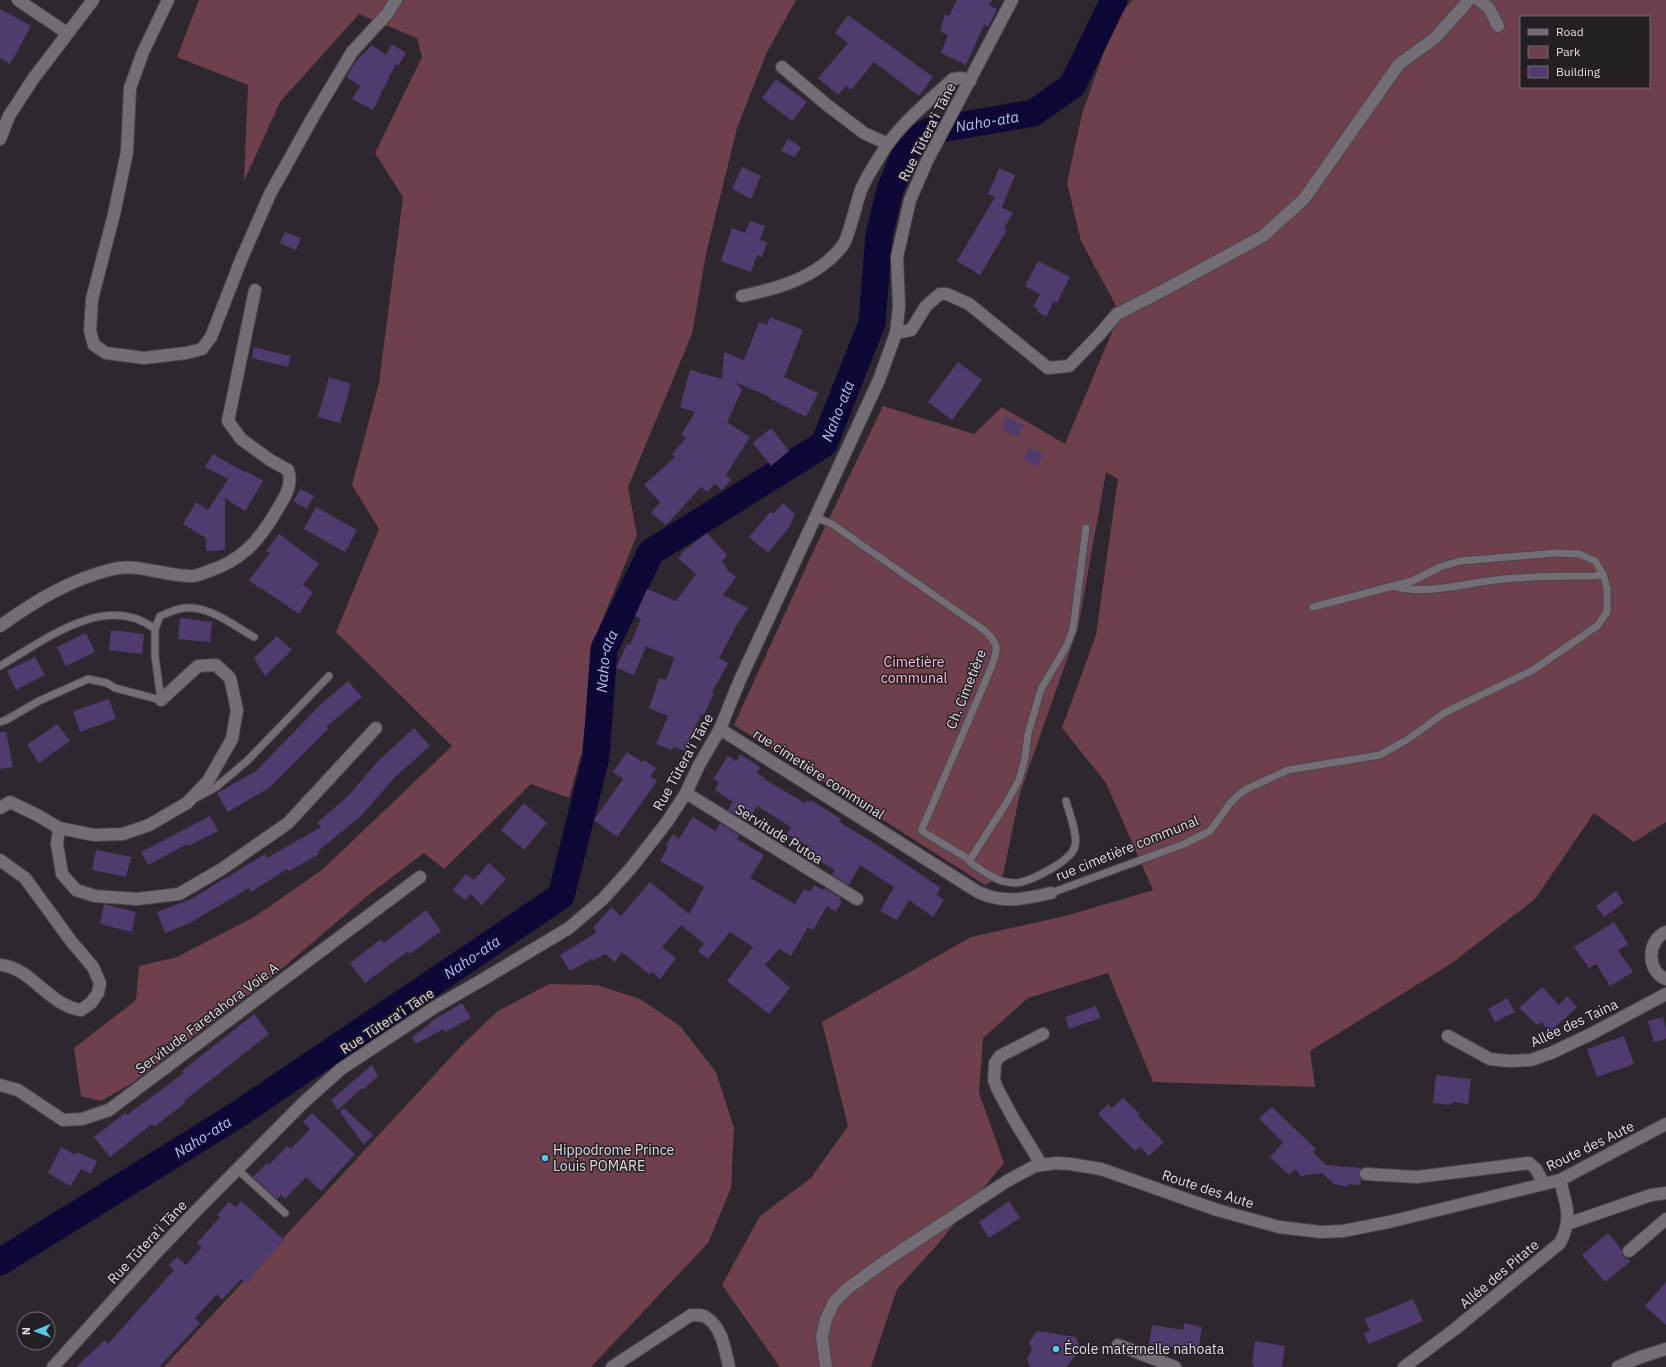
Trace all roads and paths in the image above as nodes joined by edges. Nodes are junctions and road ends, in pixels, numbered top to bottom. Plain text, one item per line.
1 (18, 0) edge
2 (93, 0) edge
3 (168, 0) edge
4 (396, 0) edge
5 (1011, 0) edge
6 (1469, 0) edge
7 (1479, 0) edge
8 (1498, 26) dead end
9 (67, 33) junction
10 (782, 67) dead end
11 (970, 81) junction
12 (5, 114) edge
13 (0, 139) edge
14 (888, 144) junction
15 (255, 290) dead end
16 (742, 296) dead end
17 (896, 333) junction
18 (815, 517) junction
19 (1086, 528) dead end
20 (1603, 574) junction
21 (1392, 586) junction
22 (1313, 607) dead end
23 (0, 626) edge
24 (155, 629) junction
25 (254, 638) dead end
26 (0, 666) edge
27 (329, 676) dead end
28 (161, 700) junction
29 (0, 722) edge
30 (376, 728) dead end
31 (720, 729) junction
32 (686, 793) junction
33 (1066, 801) dead end
34 (187, 803) junction
35 (0, 808) edge
36 (59, 828) junction
37 (0, 860) edge
38 (970, 860) junction
39 (420, 877) dead end
40 (1051, 893) joint
41 (857, 899) dead end
42 (1666, 932) edge
43 (0, 965) edge
44 (1666, 979) edge
45 (1666, 994) edge
46 (1043, 1034) dead end
47 (1448, 1036) dead end
48 (0, 1085) edge
49 (1666, 1124) edge
50 (1041, 1164) junction
51 (237, 1169) junction
52 (1366, 1174) dead end
53 (1560, 1180) junction
54 (1544, 1184) junction
55 (1666, 1193) edge
56 (285, 1213) dead end
57 (1666, 1219) edge
58 (1567, 1224) junction
59 (1629, 1251) dead end
60 (1118, 1345) dead end
61 (1666, 1349) edge
62 (1408, 1364) edge
63 (53, 1367) edge
64 (612, 1367) edge
65 (730, 1367) edge
66 (826, 1367) edge
67 (1176, 1367) edge
68 (1392, 1367) edge
69 (1618, 1367) edge

1 - 9 street
2 - 9 street
3 - 4 street
5 - 11 street, Rue Tūtera'i Tāne
6 - 17 street
7 - 8 street
9 - 12 street
10 - 14 street
11 - 14 street
11 - 17 street, Rue Tūtera'i Tāne
12 - 13 street
14 - 16 street
15 - 23 street
17 - 18 street, Rue Tūtera'i Tāne
18 - 31 street, Rue Tūtera'i Tāne
18 - 38 lane, Ch. Cimetière
19 - 38 lane
20 - 21 lane
20 - 21 lane
20 - 40 lane, rue cimetière communal
21 - 22 lane
24 - 25 lane
24 - 26 lane
24 - 28 lane
27 - 34 lane
28 - 29 lane
28 - 34 street
30 - 36 street
31 - 32 street, Rue Tūtera'i Tāne
31 - 40 street, rue cimetière communal
32 - 41 street, Servitude Putoa
32 - 51 street, Rue Tūtera'i Tāne
33 - 38 lane, Ch. Cimetière
34 - 36 street
35 - 36 street
37 - 43 street
39 - 48 street, Servitude Faretahora Voie A
42 - 44 street
45 - 47 street, Allée des Taina
46 - 50 street
49 - 53 street, Route des Aute
50 - 54 street, Route des Aute
50 - 66 street, Route des Aute
51 - 56 lane
51 - 63 street, Rue Tūtera'i Tāne
52 - 54 street
53 - 54 street, Route des Aute
53 - 58 street, Allée des Pitate
55 - 58 street
57 - 59 street
58 - 62 street, Allée des Pitate
60 - 67 street
61 - 69 street
62 - 68 street
64 - 65 street

